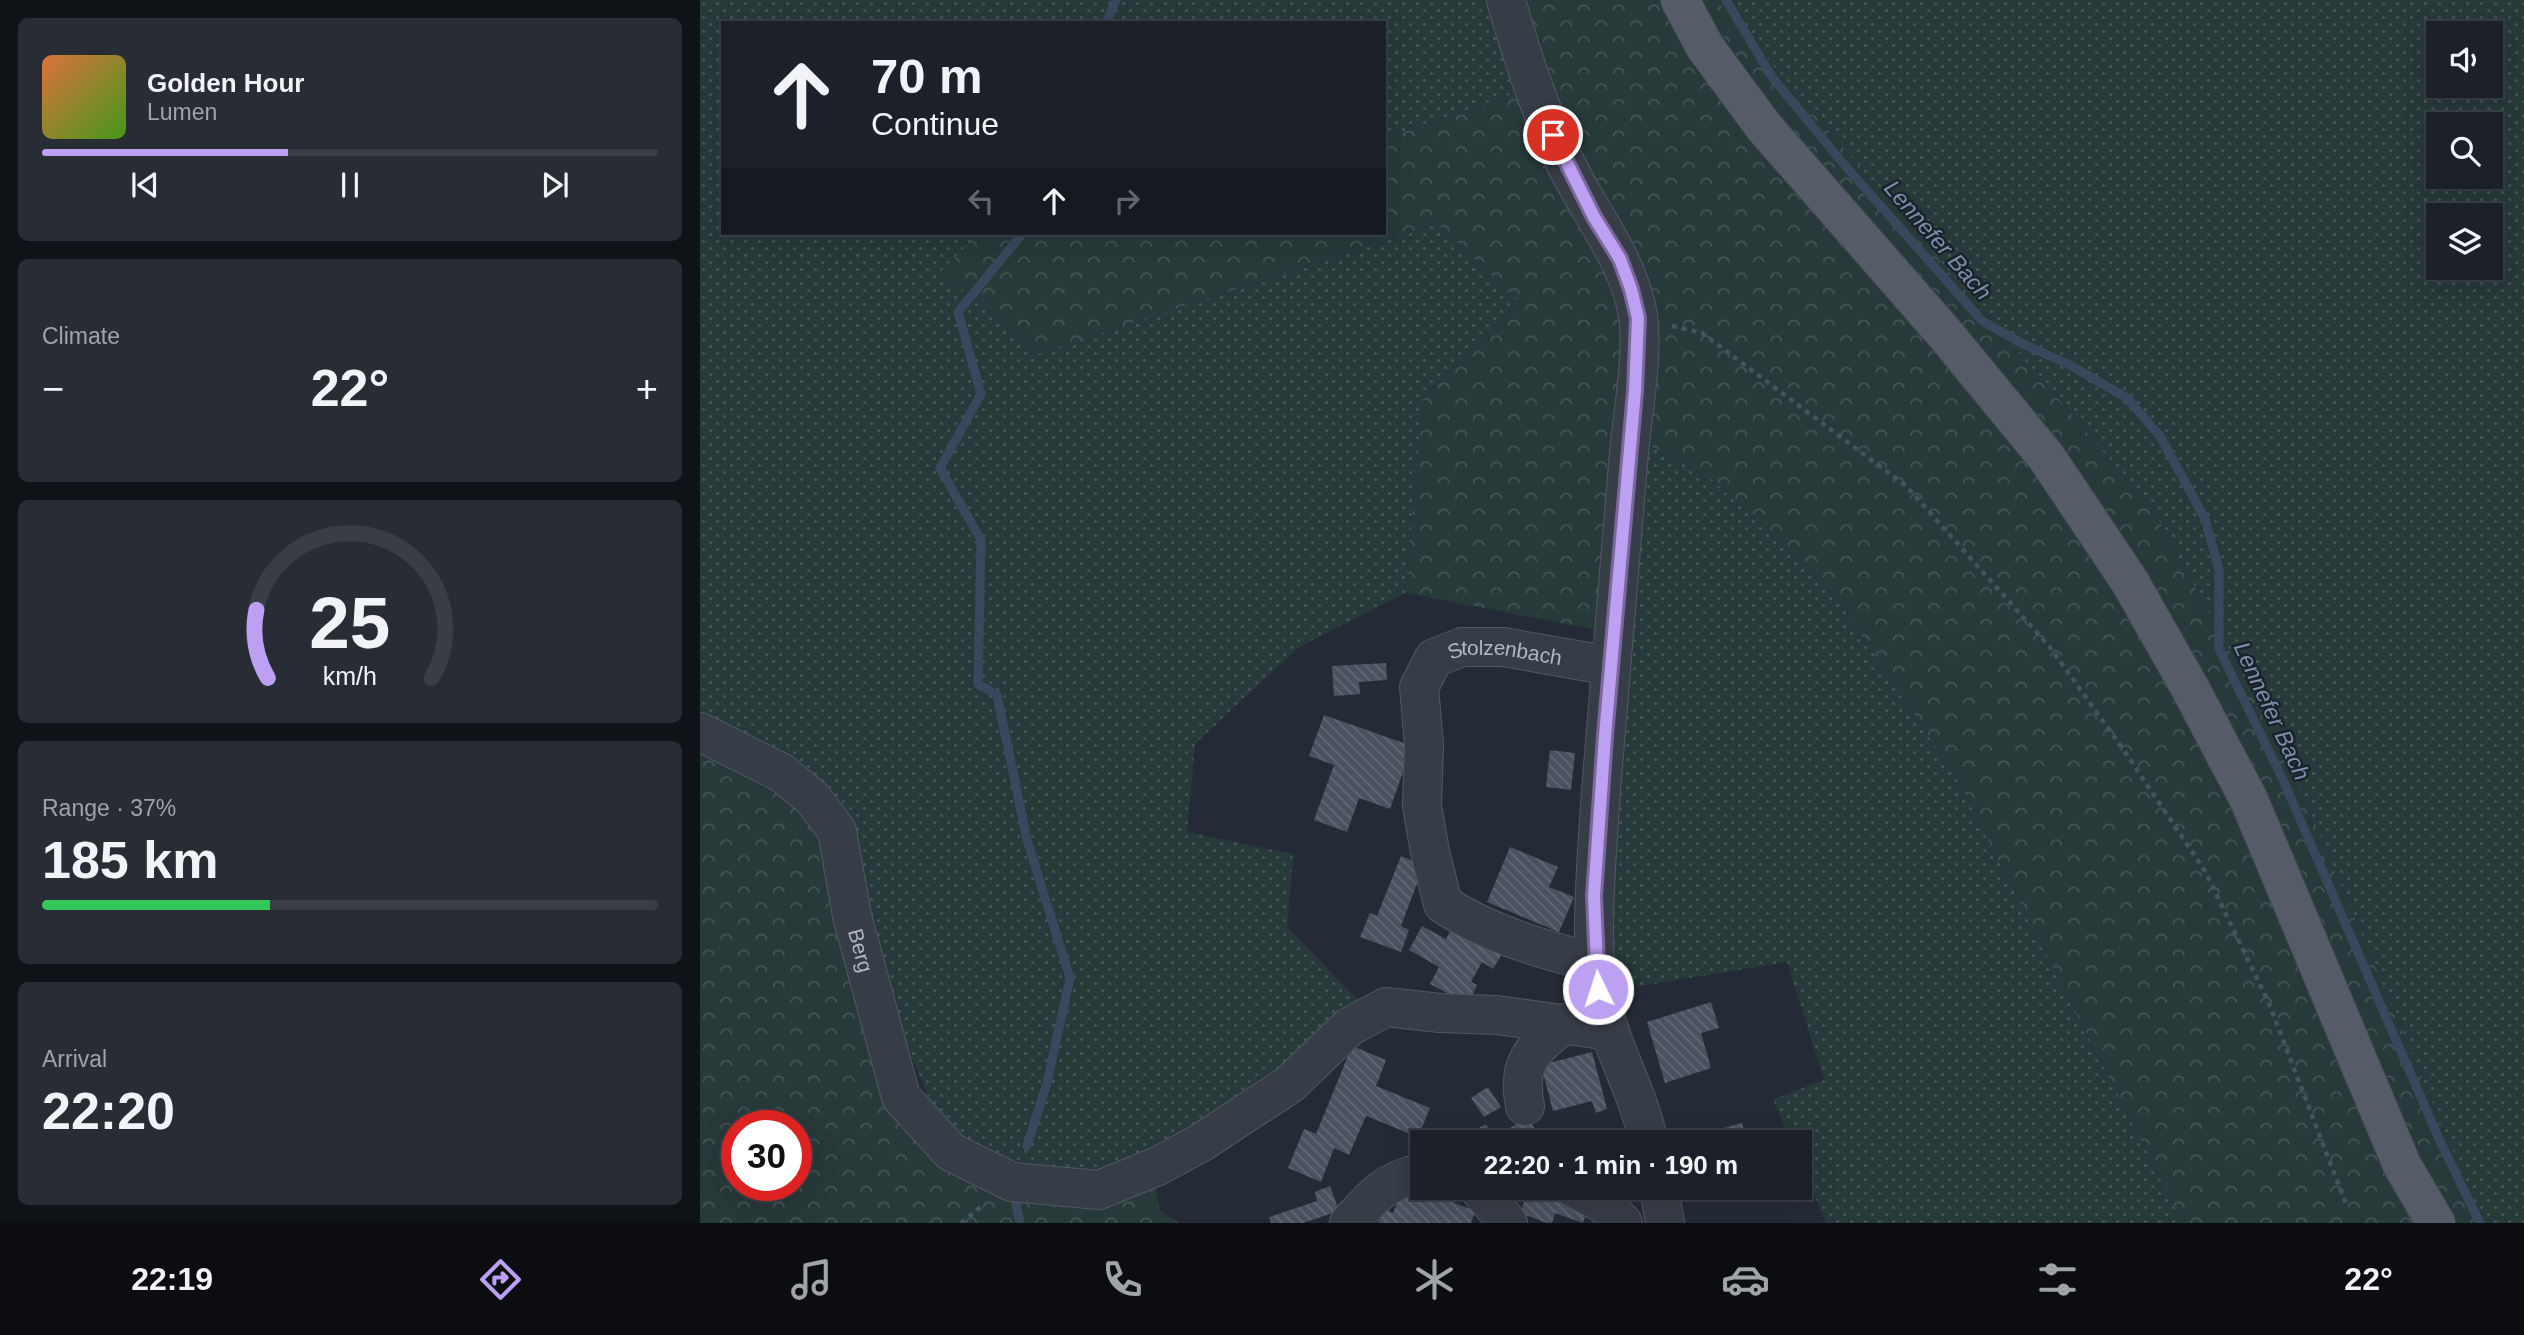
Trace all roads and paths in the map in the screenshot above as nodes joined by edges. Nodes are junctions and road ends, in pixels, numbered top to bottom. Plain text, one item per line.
1 (1506, 0) edge
2 (1680, 0) edge
3 (1638, 318) junction
4 (1611, 666) junction
5 (700, 732) edge
6 (1596, 963) junction
7 (1565, 1023) junction
8 (1610, 1031) junction
9 (1525, 1106) dead end
10 (1646, 1130) edge
11 (1410, 1176) edge
12 (1488, 1200) edge
13 (1596, 1200) edge
14 (1661, 1200) edge
15 (2346, 1204) dead end
16 (1349, 1223) edge
17 (1508, 1223) edge
18 (1623, 1223) edge
19 (1665, 1223) edge
20 (2436, 1223) edge

1 - 3 street
2 - 20 main road
3 - 4 street
3 - 15 path
4 - 6 street
4 - 6 street, Stolzenbach
5 - 7 street, Berg
6 - 8 street
7 - 8 street
7 - 9 street
8 - 10 street
11 - 16 street
12 - 17 street
13 - 18 street
14 - 19 street

